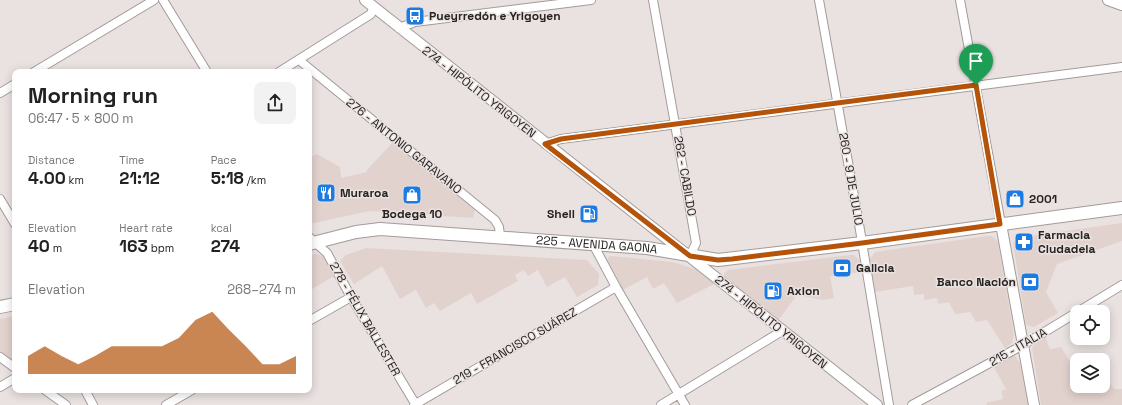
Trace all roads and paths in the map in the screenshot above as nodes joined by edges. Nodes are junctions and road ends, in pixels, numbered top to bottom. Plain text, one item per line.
1 (154, 0) edge
2 (164, 0) edge
3 (365, 0) edge
4 (591, 0) edge
5 (653, 0) edge
6 (819, 0) edge
7 (960, 0) edge
8 (1108, 0) edge
9 (375, 4) edge
10 (1122, 5) edge
11 (399, 28) junction
12 (300, 60) junction
13 (1122, 67) edge
14 (39, 69) edge
15 (205, 69) edge
16 (284, 69) edge
17 (311, 69) edge
18 (312, 70) edge
19 (976, 85) junction
20 (12, 86) edge
21 (0, 93) edge
22 (838, 104) junction
23 (676, 124) junction
24 (545, 144) junction
25 (0, 199) edge
26 (1122, 208) edge
27 (12, 219) edge
28 (1000, 224) junction
29 (500, 236) junction
30 (312, 241) edge
31 (312, 242) edge
32 (862, 243) junction
33 (593, 244) junction
34 (690, 256) junction
35 (1122, 284) edge
36 (616, 287) junction
37 (351, 297) junction
38 (12, 305) edge
39 (0, 307) edge
40 (312, 319) edge
41 (782, 331) junction
42 (1023, 345) junction
43 (0, 357) edge
44 (12, 366) edge
45 (12, 380) edge
46 (0, 387) edge
47 (49, 393) edge
48 (87, 393) edge
49 (187, 393) edge
50 (679, 394) junction
51 (66, 405) edge
52 (93, 405) edge
53 (166, 405) edge
54 (415, 405) edge
55 (661, 405) edge
56 (685, 405) edge
57 (877, 405) edge
58 (889, 405) edge
59 (912, 405) edge
60 (1034, 405) edge

1 - 14 street
2 - 15 street
3 - 9 street, 274 - HIPÓLITO YRIGOYEN
4 - 11 street
5 - 23 street, 262 - CABILDO
6 - 22 street, 260 - 9 DE JULIO
7 - 19 street
8 - 10 street
9 - 11 street, 274 - HIPÓLITO YRIGOYEN
9 - 12 street
11 - 24 street, 274 - HIPÓLITO YRIGOYEN
12 - 16 street
12 - 17 street, 276 - ANTONIO GARAVANO
13 - 19 street
18 - 29 street, 276 - ANTONIO GARAVANO
19 - 22 street
19 - 28 street
20 - 21 street
22 - 23 street
22 - 32 street, 260 - 9 DE JULIO
23 - 24 street
23 - 34 street, 262 - CABILDO
24 - 34 street, 274 - HIPÓLITO YRIGOYEN
25 - 27 street
26 - 28 main road, 225 - AVENIDA GAONA
28 - 32 main road, 225 - AVENIDA GAONA
28 - 42 street
29 - 30 main road, 225 - AVENIDA GAONA
29 - 33 main road, 225 - AVENIDA GAONA
31 - 37 street, 278 - FÉLIX BALLESTER
32 - 34 main road, 225 - AVENIDA GAONA
32 - 58 street, 260 - 9 DE JULIO
33 - 34 main road, 225 - AVENIDA GAONA
33 - 36 street
34 - 41 street, 274 - HIPÓLITO YRIGOYEN
35 - 42 street, 215 - ITALIA
36 - 50 street
36 - 54 street, 219 - FRANCISCO SUÁREZ
37 - 40 street
37 - 54 street, 278 - FÉLIX BALLESTER
38 - 39 main road
41 - 50 street
41 - 57 street, 274 - HIPÓLITO YRIGOYEN
42 - 59 street, 215 - ITALIA
42 - 60 street
43 - 44 street
45 - 46 street
47 - 51 street
48 - 52 street
49 - 53 street
50 - 55 street
50 - 56 street

